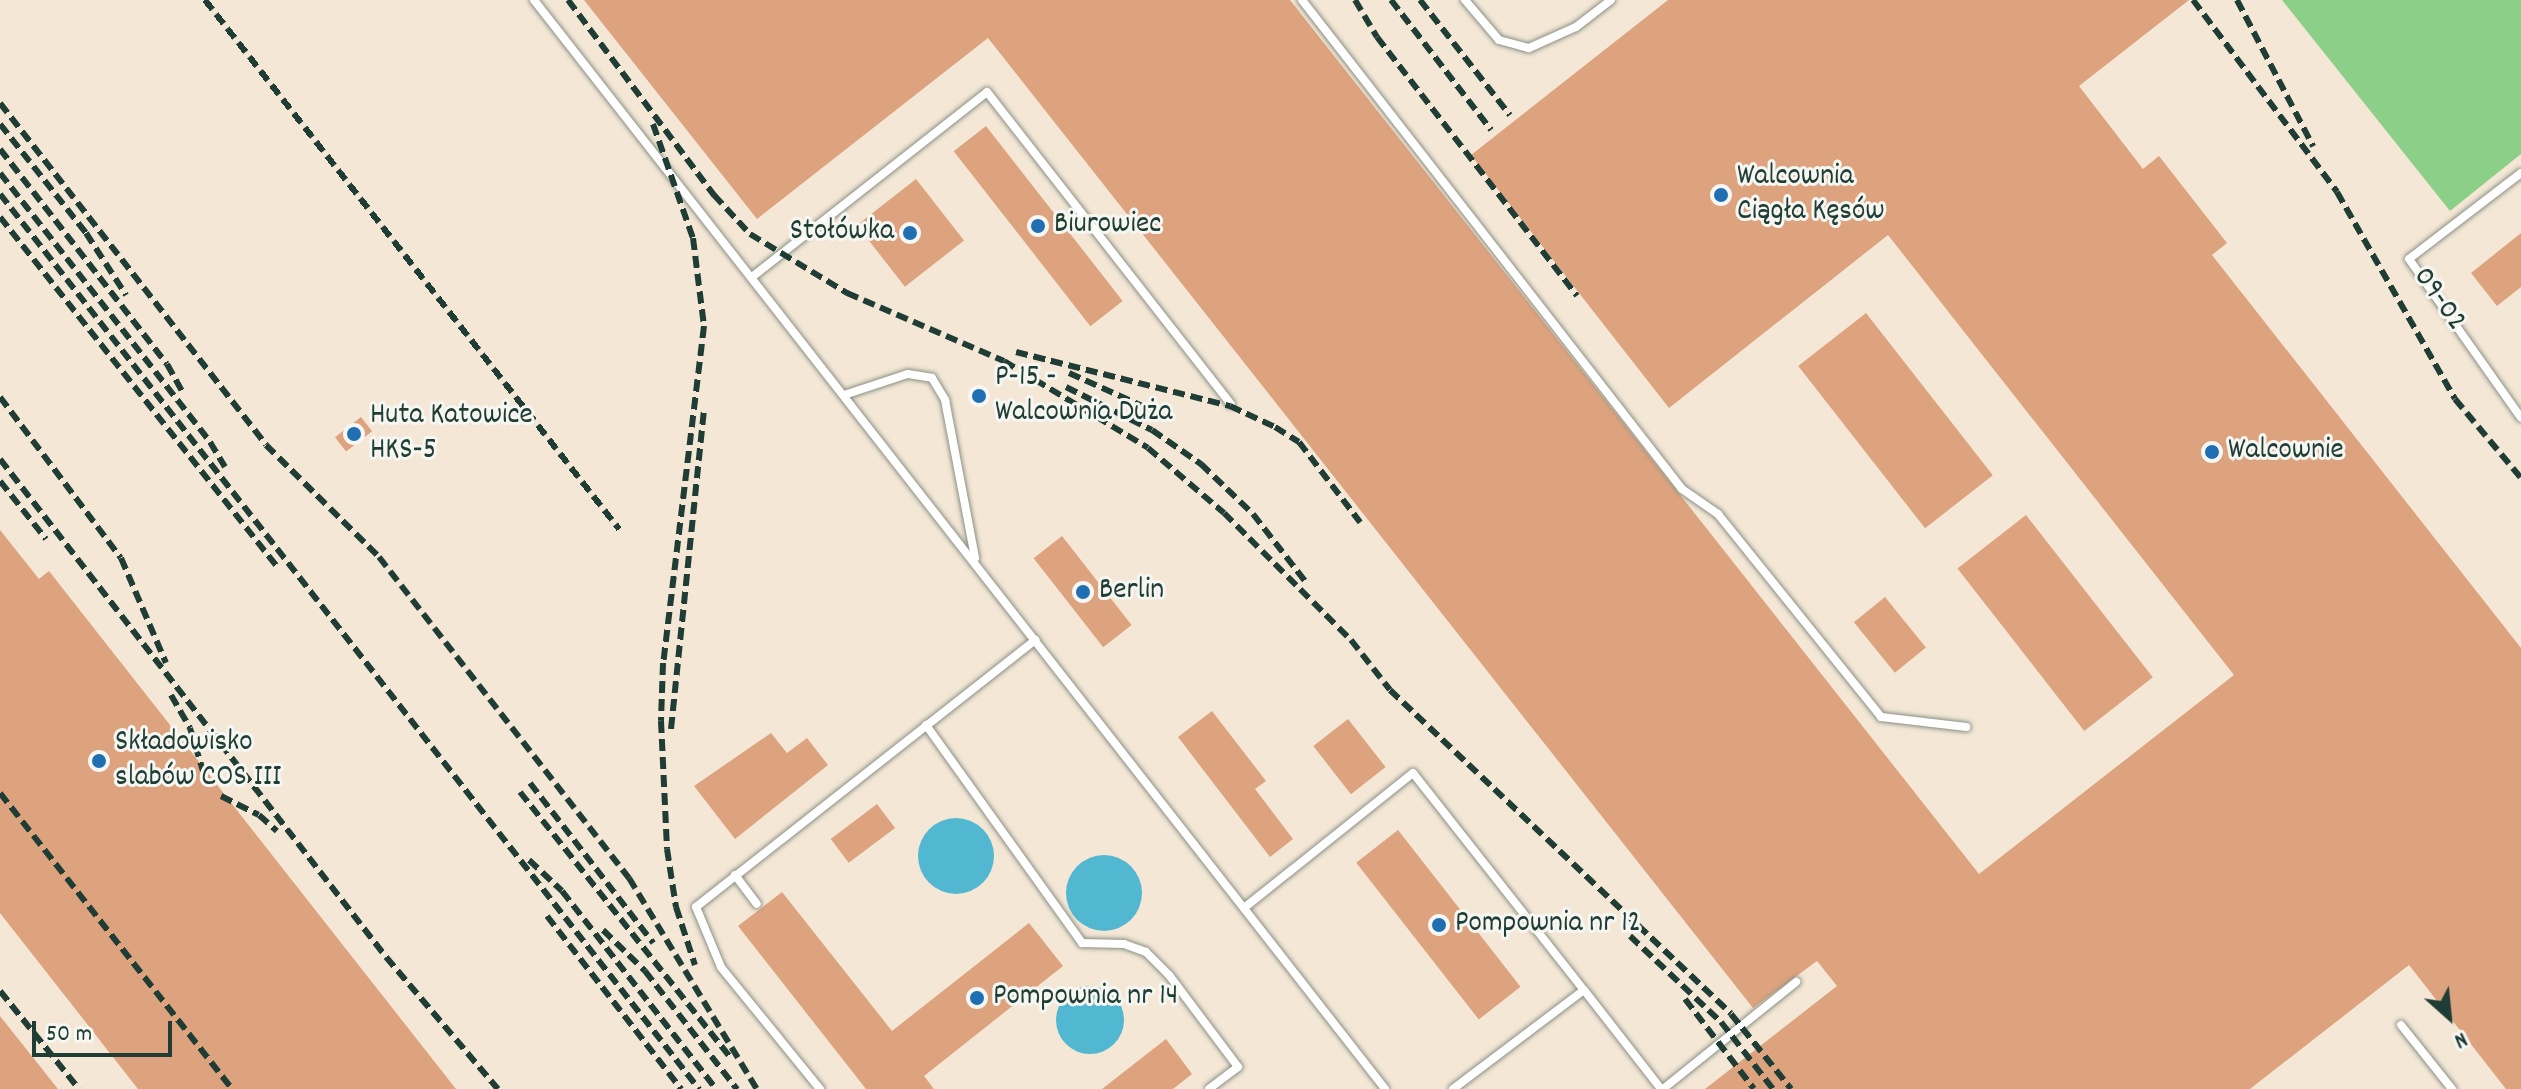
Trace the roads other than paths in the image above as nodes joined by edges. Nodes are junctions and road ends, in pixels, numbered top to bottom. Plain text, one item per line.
1 (534, 0) edge
2 (1302, 0) edge
3 (1465, 0) edge
4 (1611, 0) edge
5 (2521, 173) edge
6 (752, 277) junction
7 (844, 395) junction
8 (1231, 404) dead end
9 (2521, 418) edge
10 (975, 563) junction
11 (1035, 640) junction
12 (926, 725) junction
13 (1966, 727) dead end
14 (735, 875) junction
15 (757, 904) dead end
16 (1244, 908) junction
17 (1796, 982) dead end
18 (1584, 990) junction
19 (2401, 1025) dead end
20 (820, 1089) edge
21 (1209, 1089) edge
22 (1385, 1089) edge
23 (1453, 1089) edge
24 (1662, 1089) edge
25 (2452, 1089) edge

1 - 6 lane
2 - 13 lane
3 - 4 lane
5 - 9 lane, 09-02
6 - 7 lane
6 - 8 lane
7 - 10 lane
7 - 10 lane
10 - 11 lane
11 - 12 lane
11 - 16 lane
12 - 14 lane
12 - 21 lane
14 - 15 lane
14 - 20 lane
16 - 18 lane
16 - 22 lane
17 - 24 lane
18 - 23 lane
18 - 24 lane
19 - 25 lane

